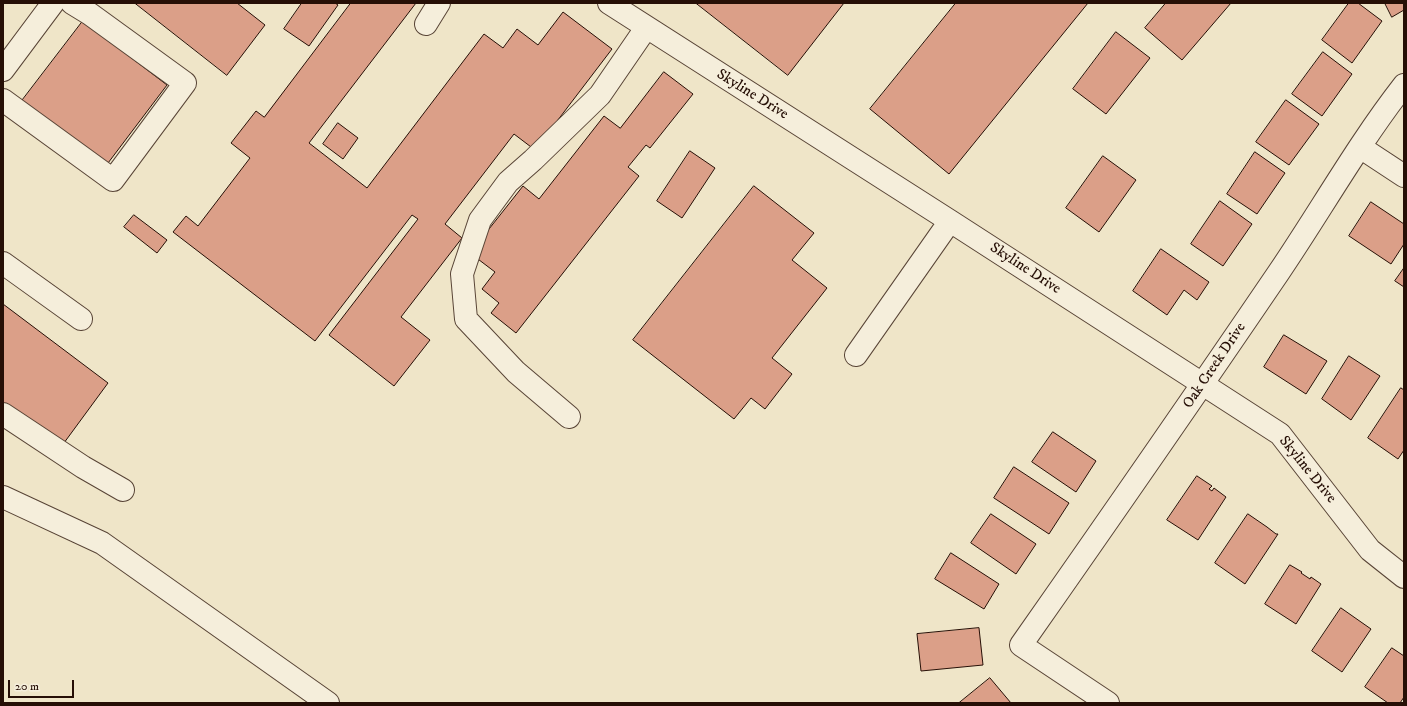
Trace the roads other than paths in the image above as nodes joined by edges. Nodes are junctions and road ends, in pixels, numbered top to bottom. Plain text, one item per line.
1 (54, 3) edge
2 (72, 3) edge
3 (439, 3) edge
4 (609, 3) edge
5 (426, 24) dead end
6 (646, 28) junction
7 (3, 70) edge
8 (1404, 85) edge
9 (3, 100) edge
10 (1360, 147) junction
11 (1404, 176) edge
12 (950, 221) junction
13 (3, 263) edge
14 (81, 319) dead end
15 (856, 355) dead end
16 (1203, 384) junction
17 (3, 414) edge
18 (569, 417) dead end
19 (123, 490) dead end
20 (3, 498) edge
21 (1404, 577) edge
22 (328, 703) edge
23 (1108, 703) edge

1 - 7 street
2 - 9 street
3 - 5 street
4 - 6 street, Skyline Drive
6 - 12 street, Skyline Drive
6 - 18 street
8 - 10 street, Oak Creek Drive
10 - 11 street
10 - 16 street, Oak Creek Drive
12 - 15 street
12 - 16 street, Skyline Drive
13 - 14 street
16 - 21 street, Skyline Drive
16 - 23 street, Oak Creek Drive
17 - 19 street
20 - 22 street

